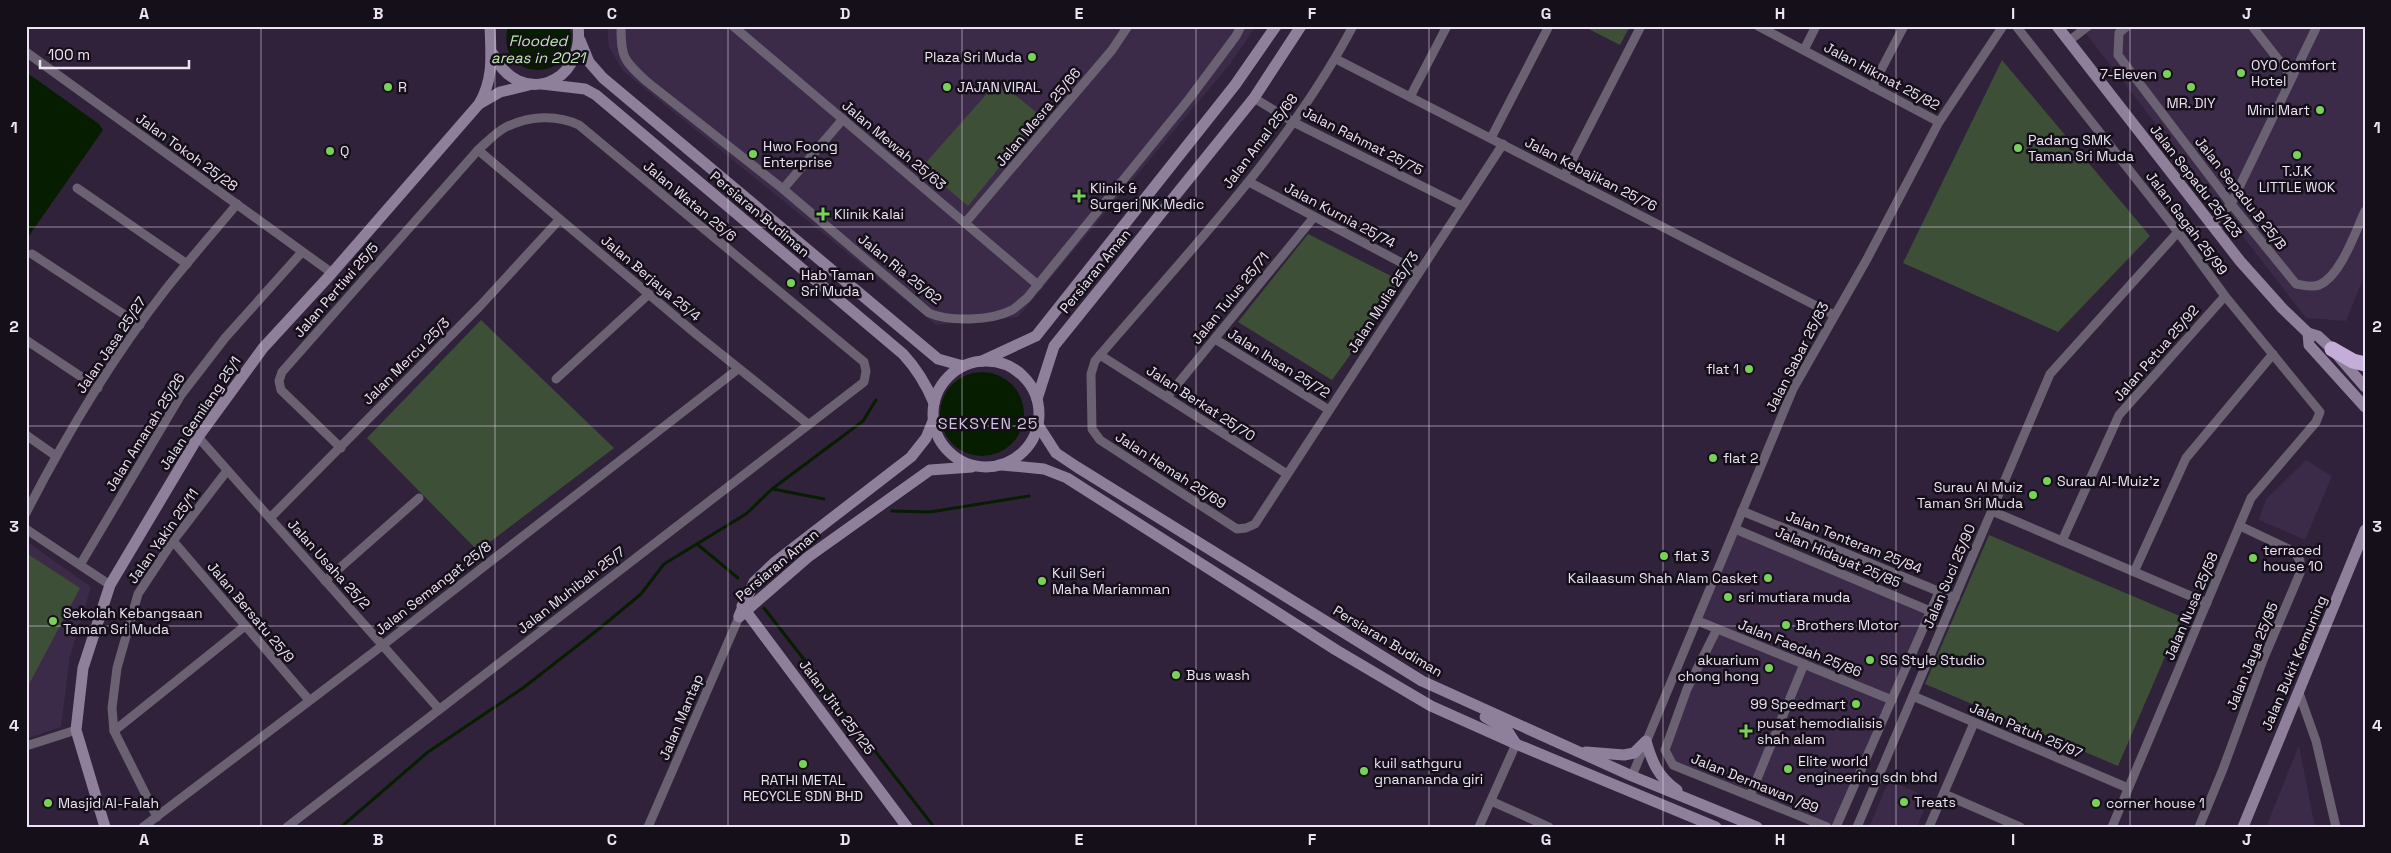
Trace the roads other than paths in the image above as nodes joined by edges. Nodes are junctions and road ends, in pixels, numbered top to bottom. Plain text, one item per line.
1 (578, 26) edge
2 (621, 26) edge
3 (733, 26) edge
4 (1128, 26) edge
5 (1241, 26) edge
6 (1276, 26) edge
7 (1301, 26) edge
8 (1353, 26) edge
9 (1447, 26) edge
10 (1549, 26) edge
11 (1641, 26) edge
12 (1758, 26) edge
13 (1816, 26) edge
14 (1904, 26) edge
15 (2002, 26) edge
16 (2016, 26) edge
17 (2057, 26) edge
18 (2088, 26) edge
19 (2128, 26) edge
20 (2252, 26) edge
21 (2317, 26) edge
22 (491, 28) edge
23 (580, 40) junction
24 (2069, 41) junction
25 (491, 50) junction
26 (1804, 50) junction
27 (26, 52) edge
28 (1336, 59) junction
29 (2292, 77) junction
30 (538, 84) junction
31 (1872, 87) junction
32 (1410, 97) junction
33 (1254, 98) junction
34 (479, 104) junction
35 (843, 119) junction
36 (1293, 122) junction
37 (1939, 122) junction
38 (1491, 138) junction
39 (1503, 144) junction
40 (478, 150) junction
41 (1564, 176) junction
42 (1249, 182) junction
43 (77, 188) dead end
44 (782, 190) junction
45 (237, 204) junction
46 (2231, 204) junction
47 (1462, 206) junction
48 (2365, 211) edge
49 (1314, 216) junction
50 (559, 220) junction
51 (965, 223) junction
52 (2211, 225) junction
53 (2178, 232) junction
54 (302, 252) junction
55 (32, 254) dead end
56 (187, 264) junction
57 (1419, 272) junction
58 (332, 273) junction
59 (1038, 285) junction
60 (649, 294) junction
61 (2225, 296) junction
62 (1834, 315) junction
63 (140, 325) junction
64 (2308, 333) junction
65 (1215, 339) junction
66 (26, 340) edge
67 (2332, 349) junction
68 (2274, 354) junction
69 (1100, 355) junction
70 (982, 361) junction
71 (2365, 364) edge
72 (963, 366) junction
73 (738, 369) junction
74 (866, 371) joint
75 (556, 380) dead end
76 (2365, 387) edge
77 (98, 388) junction
78 (1167, 397) junction
79 (1037, 399) junction
80 (934, 403) junction
81 (2360, 403) edge
82 (1329, 410) junction
83 (2320, 412) joint
84 (2365, 413) edge
85 (933, 422) junction
86 (808, 424) junction
87 (1038, 425) junction
88 (26, 435) edge
89 (198, 437) junction
90 (341, 448) junction
91 (56, 456) junction
92 (1002, 465) junction
93 (976, 467) junction
94 (226, 472) junction
95 (1287, 474) junction
96 (419, 498) dead end
97 (1742, 511) junction
98 (1992, 511) junction
99 (26, 513) edge
100 (270, 518) junction
101 (2240, 526) junction
102 (26, 529) edge
103 (1735, 529) junction
104 (2364, 535) edge
105 (173, 541) junction
106 (2062, 541) junction
107 (80, 565) junction
108 (2134, 572) junction
109 (325, 581) junction
110 (110, 585) junction
111 (1939, 592) junction
112 (1955, 598) junction
113 (2207, 603) junction
114 (742, 611) junction
115 (1930, 611) junction
116 (1698, 621) junction
117 (245, 626) junction
118 (1717, 629) junction
119 (382, 645) junction
120 (1804, 664) junction
121 (1422, 681) junction
122 (2299, 693) junction
123 (1913, 696) junction
124 (309, 700) junction
125 (1892, 700) junction
126 (439, 709) junction
127 (1974, 723) junction
128 (76, 730) junction
129 (114, 731) junction
130 (1646, 741) junction
131 (1516, 744) junction
132 (26, 746) edge
133 (1572, 750) junction
134 (1632, 776) junction
135 (2128, 788) junction
136 (1944, 794) junction
137 (1750, 796) junction
138 (2253, 799) junction
139 (1693, 800) junction
140 (1491, 801) junction
141 (157, 817) junction
142 (1703, 821) junction
143 (105, 827) edge
144 (143, 827) edge
145 (287, 827) edge
146 (648, 827) edge
147 (907, 827) edge
148 (1479, 827) edge
149 (1549, 827) edge
150 (1716, 827) edge
151 (1757, 827) edge
152 (1827, 827) edge
153 (1836, 827) edge
154 (1857, 827) edge
155 (1929, 827) edge
156 (2020, 827) edge
157 (2112, 827) edge
158 (2199, 827) edge
159 (2237, 827) edge
160 (2243, 827) edge
161 (2336, 827) edge

1 - 23 main road
2 - 44 street, Jalan Ria 25/62
3 - 35 street, Jalan Mewah 25/63
4 - 51 street, Jalan Mesra 25/66
5 - 59 street, Jalan Ria 25/62
6 - 70 main road, Persiaran Aman
7 - 33 main road, Persiaran Aman
8 - 28 street, Jalan Amal 25/68
9 - 32 street
10 - 38 street
11 - 41 street
12 - 26 street, Jalan Hikmat 25/82
13 - 26 street
14 - 31 street
15 - 37 street, Jalan Sabar 25/83
16 - 53 street, Jalan Gagah 25/99
17 - 24 main road, Jalan Sepadu 25/123
18 - 24 street
19 - 46 street, Jalan Sepadu B 25/B
20 - 29 street
21 - 29 street
22 - 25 main road, Jalan Gemilang 25/1
23 - 30 main road
23 - 72 main road, Persiaran Budiman
24 - 52 main road, Jalan Sepadu 25/123
25 - 30 main road
25 - 34 main road, Jalan Gemilang 25/1
26 - 31 street, Jalan Hikmat 25/82
27 - 45 street, Jalan Tokoh 25/28
28 - 32 street, Jalan Kebajikan 25/76
28 - 36 street, Jalan Amal 25/68
29 - 46 street
30 - 34 main road, Jalan Gemilang 25/1
30 - 80 main road, Persiaran Budiman
31 - 37 street, Jalan Hikmat 25/82
32 - 38 street, Jalan Kebajikan 25/76
33 - 36 street, Jalan Rahmat 25/75
33 - 79 main road, Persiaran Aman
34 - 58 main road, Jalan Gemilang 25/1
35 - 44 street
35 - 51 street, Jalan Mewah 25/63
36 - 42 street, Jalan Amal 25/68
36 - 47 street, Jalan Rahmat 25/75
37 - 62 street, Jalan Sabar 25/83
38 - 39 street, Jalan Kebajikan 25/76
39 - 41 street, Jalan Kebajikan 25/76
39 - 47 street, Jalan Mulia 25/73
40 - 50 street, Jalan Berjaya 25/4
40 - 74 street, Jalan Watan 25/6
40 - 90 street, Jalan Pertiwi 25/5
41 - 62 street, Jalan Kebajikan 25/76
42 - 49 street, Jalan Kurnia 25/74
42 - 69 street, Jalan Amal 25/68
43 - 56 street
44 - 59 street, Jalan Ria 25/62
45 - 54 street, Jalan Tokoh 25/28
45 - 56 street, Jalan Jasa 25/27
46 - 48 street, Jalan Sepadu B 25/B
46 - 52 street
47 - 57 street, Jalan Mulia 25/73
49 - 57 street, Jalan Kurnia 25/74
49 - 65 street, Jalan Tulus 25/71
50 - 60 street, Jalan Berjaya 25/4
50 - 90 street, Jalan Mercu 25/3
51 - 59 street, Jalan Mewah 25/63
52 - 64 main road, Jalan Sepadu 25/123
53 - 61 street, Jalan Gagah 25/99
53 - 98 street, Jalan Suci 25/90
54 - 58 street, Jalan Tokoh 25/28
54 - 107 street, Jalan Amanah 25/26
55 - 63 street
56 - 63 street, Jalan Jasa 25/27
57 - 82 street, Jalan Mulia 25/73
58 - 89 main road, Jalan Gemilang 25/1
60 - 73 street, Jalan Berjaya 25/4
60 - 75 street
61 - 68 street, Jalan Gagah 25/99
61 - 106 street, Jalan Petua 25/92
62 - 97 street, Jalan Sabar 25/83
63 - 77 street, Jalan Jasa 25/27
64 - 67 main road, Jalan Sepadu 25/123
64 - 81 main road, Jalan Sepadu 25/123
65 - 78 street, Jalan Tulus 25/71
65 - 82 street, Jalan Ihsan 25/72
66 - 77 street
67 - 71 highway
67 - 76 main road, Jalan Sepadu 25/123
68 - 83 street, Jalan Gagah 25/99
68 - 108 street
69 - 78 street, Jalan Berkat 25/70
69 - 95 street, Jalan Hemah 25/69
70 - 72 main road
70 - 79 main road
72 - 80 main road
73 - 86 street, Jalan Berjaya 25/4
73 - 119 street, Jalan Semangat 25/8
74 - 86 street, Jalan Muhibah 25/7
77 - 91 street, Jalan Jasa 25/27
78 - 95 street, Jalan Berkat 25/70
79 - 87 main road
80 - 85 main road
81 - 84 main road, Jalan Sepadu 25/123
82 - 95 street, Jalan Mulia 25/73
83 - 101 street, Jalan Nusa 25/58
85 - 93 main road
85 - 114 main road, Persiaran Aman
86 - 126 street, Jalan Muhibah 25/7
87 - 92 main road
87 - 121 main road, Persiaran Budiman
88 - 91 street
89 - 94 street, Jalan Usaha 25/2
89 - 110 main road, Jalan Gemilang 25/1
90 - 100 street, Jalan Mercu 25/3
91 - 99 street, Jalan Jasa 25/27
92 - 93 main road
92 - 131 main road
93 - 114 main road, Persiaran Aman
94 - 100 street, Jalan Usaha 25/2
94 - 105 street, Jalan Yakin 25/11
96 - 109 street
97 - 103 street, Jalan Sabar 25/83
97 - 111 street, Jalan Tenteram 25/84
98 - 106 street
98 - 112 street, Jalan Suci 25/90
100 - 109 street, Jalan Usaha 25/2
101 - 113 street, Jalan Nusa 25/58
101 - 158 street, Jalan Jaya 25/95
102 - 107 street
103 - 115 street, Jalan Hidayat 25/85
103 - 116 street, Jalan Sabar 25/83
104 - 122 main road, Jalan Bukit Kemuning
105 - 117 street, Jalan Bersatu 25/9
105 - 129 street, Jalan Yakin 25/11
106 - 108 street
107 - 110 street
108 - 113 street
109 - 119 street, Jalan Usaha 25/2
110 - 128 main road, Jalan Gemilang 25/1
111 - 112 street, Jalan Tenteram 25/84
111 - 115 street
112 - 123 street, Jalan Suci 25/90
113 - 135 street, Jalan Nusa 25/58
114 - 146 street, Jalan Mantap
114 - 147 main road, Jalan Jitu 25/125
115 - 125 street
116 - 118 street, Jalan Faedah 25/86
116 - 130 street, Jalan Sabar 25/83
117 - 124 street, Jalan Bersatu 25/9
117 - 129 street
118 - 120 street, Jalan Faedah 25/86
118 - 137 street, Jalan Dermawan /89
119 - 124 street, Jalan Semangat 25/8
119 - 126 street, Jalan Usaha 25/2
120 - 125 street, Jalan Faedah 25/86
120 - 137 street
121 - 131 main road
121 - 133 main road, Persiaran Budiman
122 - 138 main road, Jalan Bukit Kemuning
122 - 161 street
123 - 127 street, Jalan Patuh 25/97
123 - 154 street, Jalan Suci 25/90
124 - 141 street, Jalan Semangat 25/8
125 - 153 street
126 - 145 street, Jalan Muhibah 25/7
127 - 135 street, Jalan Patuh 25/97
127 - 136 street
128 - 132 street
128 - 143 main road, Jalan Gemilang 25/1
129 - 141 street, Jalan Yakin 25/11
130 - 133 main road
130 - 134 street, Jalan Sabar 25/83
130 - 139 main road
131 - 140 street
131 - 142 main road
133 - 134 main road, Persiaran Budiman
134 - 139 main road, Persiaran Budiman
134 - 142 main road
135 - 157 street, Jalan Nusa 25/58
136 - 155 street
136 - 156 street
137 - 152 street, Jalan Dermawan /89
138 - 159 main road, Jalan Bukit Kemuning
138 - 160 main road, Jalan Bukit Kemuning
139 - 151 main road, Persiaran Budiman
140 - 148 street
140 - 149 street
141 - 144 street, Jalan Semangat 25/8
142 - 150 main road

